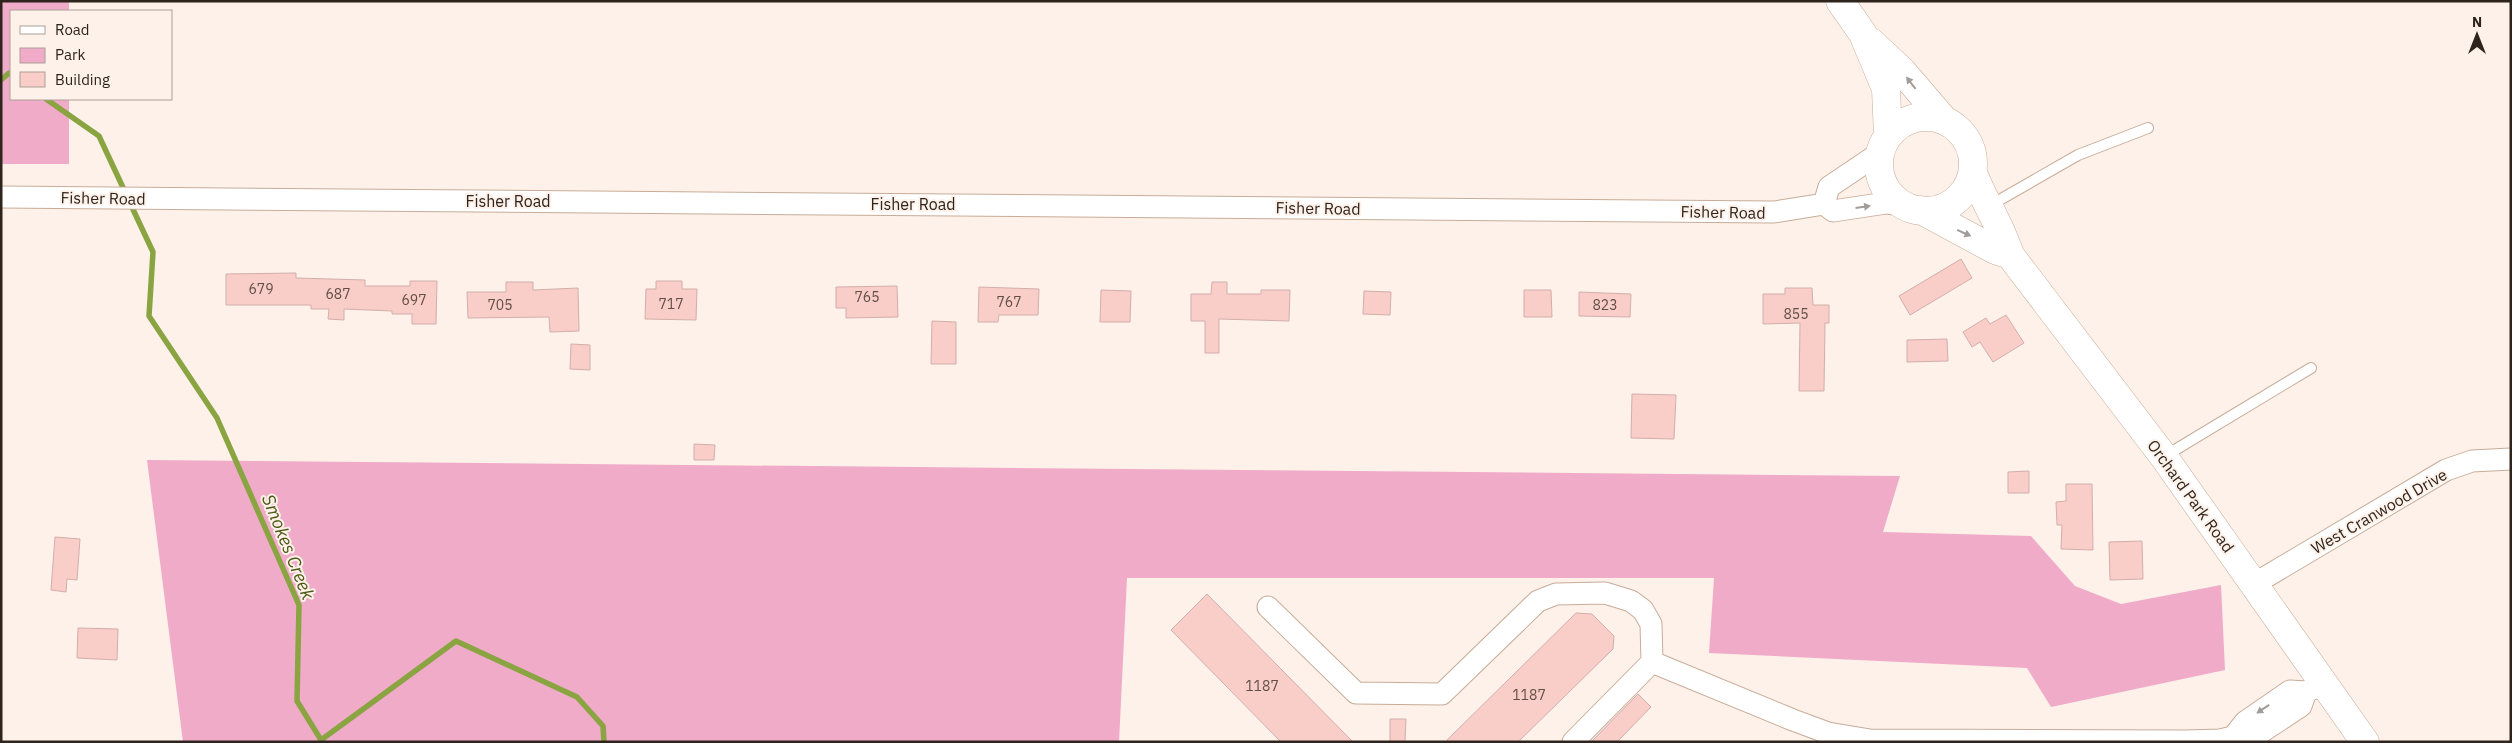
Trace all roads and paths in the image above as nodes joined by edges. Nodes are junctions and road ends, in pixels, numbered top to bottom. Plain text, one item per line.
1 (1840, 1) edge
2 (1863, 34) junction
3 (1944, 120) junction
4 (2148, 128) dead end
5 (1885, 144) junction
6 (1973, 173) junction
7 (1, 197) edge
8 (1824, 204) junction
9 (1988, 207) junction
10 (1913, 208) junction
11 (2010, 255) junction
12 (2311, 368) dead end
13 (2164, 457) junction
14 (2511, 459) edge
15 (2254, 584) junction
16 (1268, 607) dead end
17 (1652, 662) junction
18 (2315, 688) junction
19 (1573, 742) edge
20 (2365, 742) edge

1 - 2 main road
3 -> 2 main road
2 - 5 main road
3 - 5 main road
3 - 6 main road
4 - 9 lane
5 - 8 street
5 - 10 main road
6 - 9 main road, Orchard Park Road
6 - 10 main road
7 - 8 street, Fisher Road
8 -> 10 street, Fisher Road
9 - 11 main road, Orchard Park Road
10 -> 11 main road
11 - 13 main road, Orchard Park Road
12 - 13 lane
13 - 15 main road, Orchard Park Road
14 - 15 street, West Cranwood Drive
15 - 18 main road, Orchard Park Road
16 - 17 street
17 - 18 street
17 - 19 street
18 - 20 main road, Orchard Park Road

